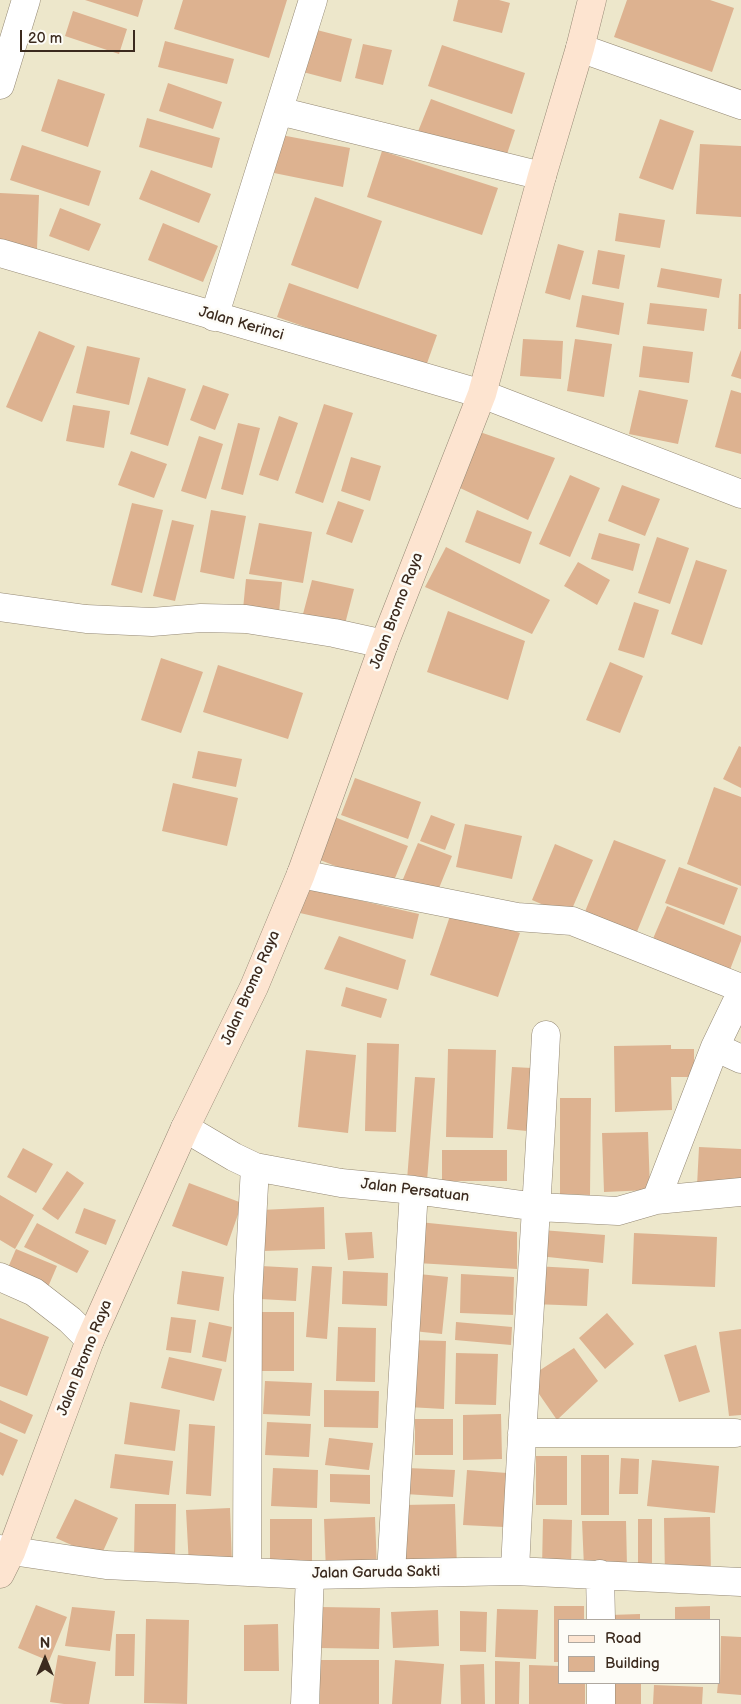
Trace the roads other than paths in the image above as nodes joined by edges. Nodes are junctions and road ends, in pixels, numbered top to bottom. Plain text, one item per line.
1 (26, 0) edge
2 (313, 0) edge
3 (592, 0) edge
4 (580, 48) junction
5 (0, 85) edge
6 (741, 105) edge
7 (279, 111) junction
8 (542, 176) junction
9 (0, 253) edge
10 (214, 317) junction
11 (482, 394) junction
12 (741, 494) edge
13 (0, 607) edge
14 (384, 644) junction
15 (301, 874) junction
16 (741, 988) edge
17 (741, 993) edge
18 (546, 1035) dead end
19 (715, 1047) junction
20 (741, 1059) edge
21 (185, 1128) junction
22 (255, 1168) junction
23 (414, 1190) junction
24 (741, 1192) edge
25 (656, 1200) junction
26 (537, 1207) junction
27 (0, 1277) edge
28 (90, 1340) junction
29 (739, 1431) edge
30 (522, 1433) junction
31 (4, 1559) edge
32 (515, 1571) junction
33 (247, 1572) junction
34 (391, 1573) junction
35 (600, 1574) junction
36 (310, 1575) junction
37 (741, 1582) edge
38 (601, 1619) edge
39 (601, 1684) edge
40 (305, 1704) edge
41 (601, 1704) edge

1 - 5 street
2 - 7 street
3 - 4 main road, Jalan Bromo Raya
4 - 6 street
4 - 8 main road, Jalan Bromo Raya
7 - 8 street
7 - 10 street
8 - 11 main road, Jalan Bromo Raya
9 - 10 street, Jalan Kerinci
10 - 11 street, Jalan Kerinci
11 - 12 street, Jalan Kerinci
11 - 14 main road, Jalan Bromo Raya
13 - 14 street
14 - 15 main road, Jalan Bromo Raya
15 - 16 street
15 - 21 main road, Jalan Bromo Raya
17 - 19 street
18 - 26 street
19 - 20 street
19 - 25 street
21 - 22 street, Jalan Persatuan
21 - 28 main road, Jalan Bromo Raya
22 - 23 street, Jalan Persatuan
22 - 33 street
23 - 26 street, Jalan Persatuan
23 - 34 street
24 - 25 street, Jalan Persatuan
25 - 26 street, Jalan Persatuan
26 - 30 street
27 - 28 street
28 - 31 main road, Jalan Bromo Raya
29 - 30 street
30 - 32 street
31 - 33 street, Jalan Garuda Sakti
32 - 34 street, Jalan Garuda Sakti
32 - 35 street, Jalan Garuda Sakti
33 - 36 street, Jalan Garuda Sakti
34 - 36 street, Jalan Garuda Sakti
35 - 37 street, Jalan Garuda Sakti
35 - 38 street
36 - 40 street
39 - 41 street

